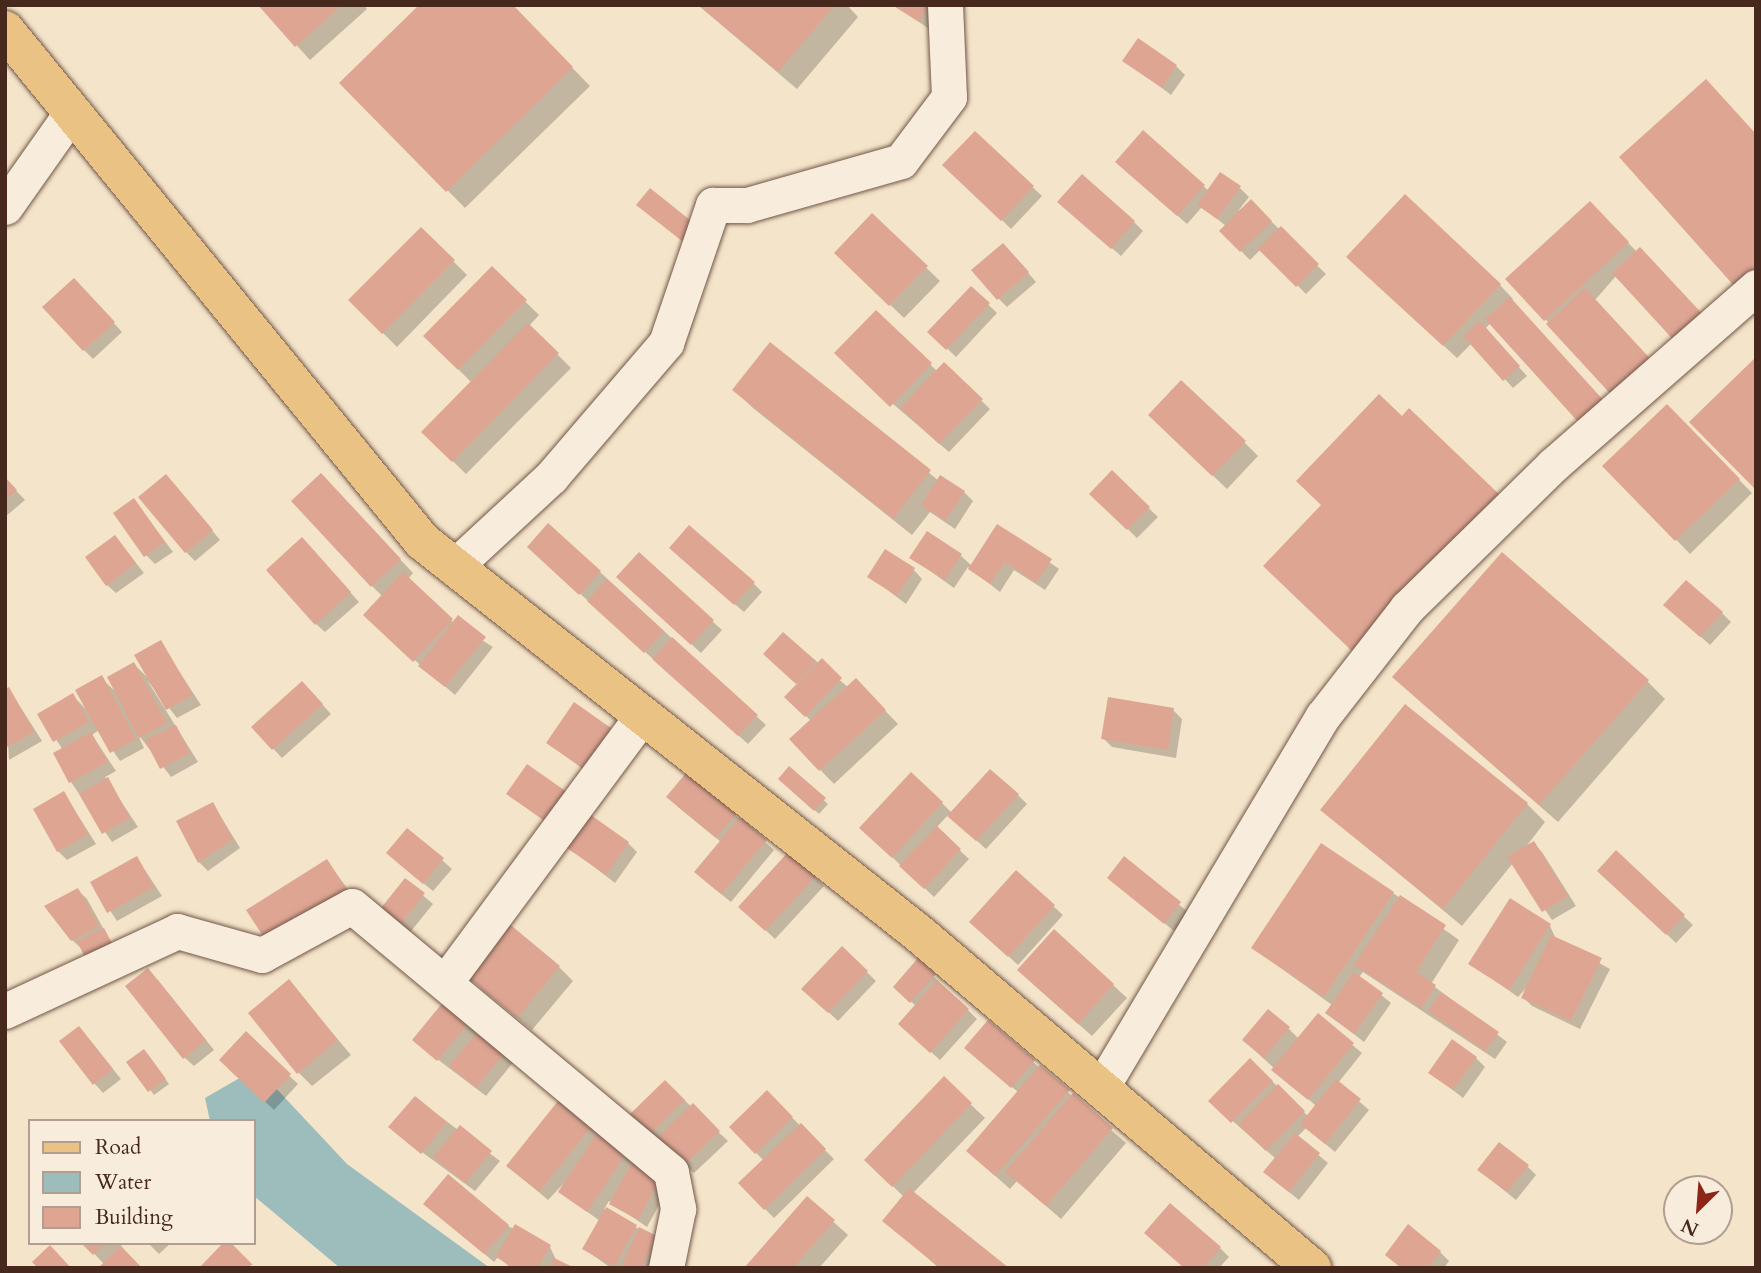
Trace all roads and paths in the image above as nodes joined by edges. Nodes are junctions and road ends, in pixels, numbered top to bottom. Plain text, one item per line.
1 (944, 5) edge
2 (5, 30) edge
3 (72, 112) junction
4 (5, 207) edge
5 (1756, 287) edge
6 (455, 566) junction
7 (641, 717) junction
8 (446, 981) junction
9 (5, 1011) edge
10 (1101, 1088) junction
11 (666, 1268) edge
12 (1312, 1268) edge

1 - 6 street
2 - 3 main road
3 - 4 street
3 - 6 main road
5 - 10 street
6 - 7 main road
7 - 8 street
7 - 10 main road
8 - 9 street
8 - 11 street
10 - 12 main road

